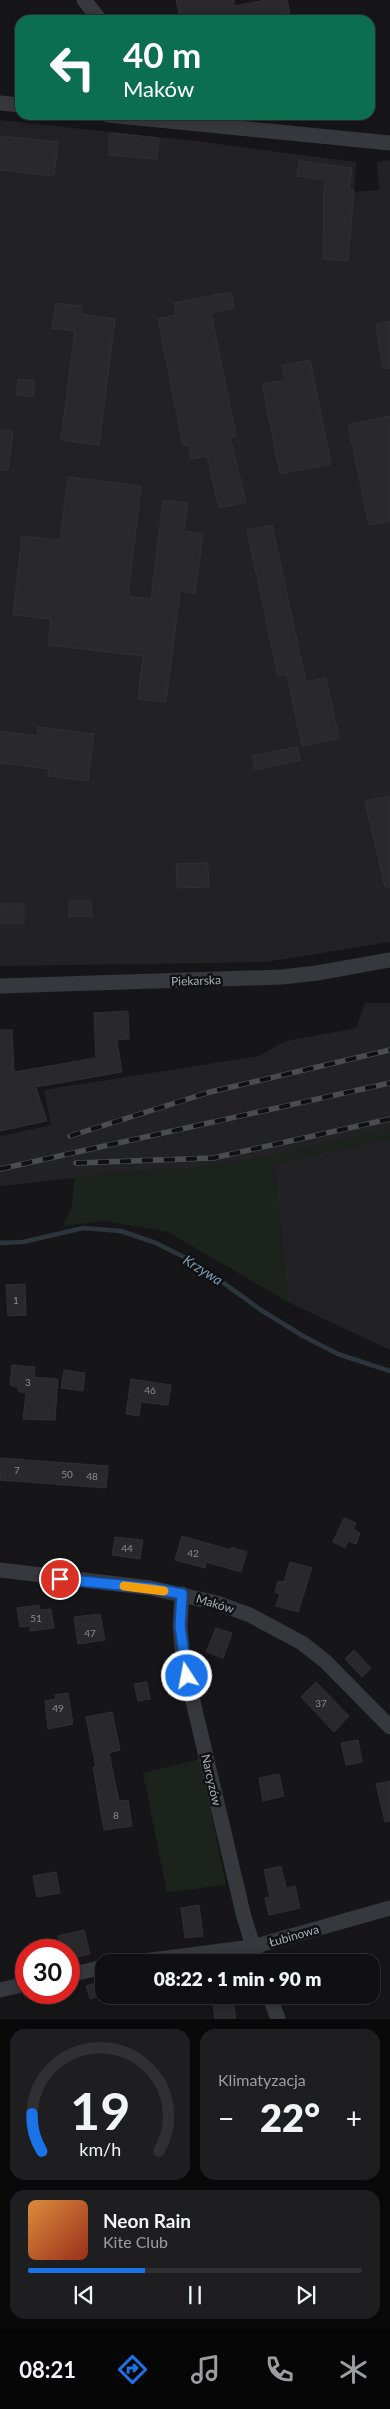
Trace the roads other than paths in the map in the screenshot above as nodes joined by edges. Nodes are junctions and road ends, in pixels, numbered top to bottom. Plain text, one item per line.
1 (84, 0) edge
2 (96, 15) edge
3 (0, 103) edge
4 (15, 105) edge
5 (196, 120) edge
6 (390, 144) edge
7 (390, 960) edge
8 (0, 986) edge
9 (0, 1570) edge
10 (182, 1594) junction
11 (390, 1726) edge
12 (390, 1908) edge
13 (252, 1948) junction
14 (202, 1954) edge
15 (255, 1954) edge
16 (95, 1969) edge
17 (80, 1972) edge
18 (15, 1987) edge
19 (0, 1990) edge
20 (272, 2004) edge
21 (278, 2019) edge

1 - 2 street
3 - 4 street
5 - 6 street
7 - 8 street, Piekarska
9 - 10 street, Maków
10 - 11 street, Maków
10 - 13 street, Narcyzów
12 - 13 street, Łubinowa
13 - 14 street, Łubinowa
13 - 15 street, Narcyzów
16 - 17 street
18 - 19 street
20 - 21 street

